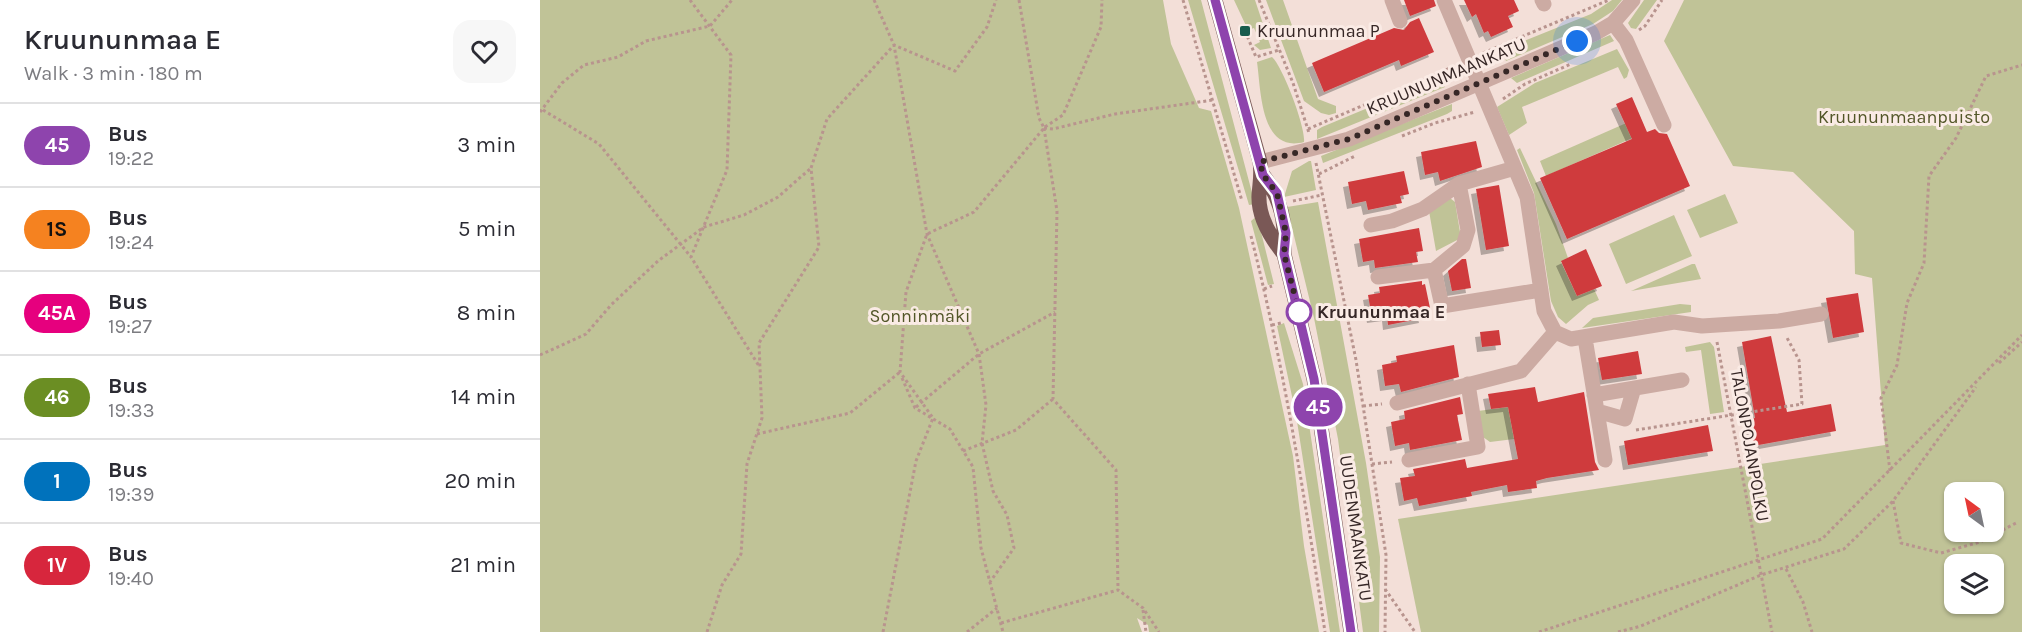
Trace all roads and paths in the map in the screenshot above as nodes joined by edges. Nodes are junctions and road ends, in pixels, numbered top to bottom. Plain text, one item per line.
1 (690, 0) edge
2 (732, 0) edge
3 (874, 0) edge
4 (996, 0) edge
5 (1019, 0) edge
6 (1102, 0) edge
7 (1183, 0) edge
8 (1215, 0) edge
9 (1259, 0) edge
10 (1392, 0) edge
11 (1444, 0) edge
12 (1634, 0) edge
13 (1400, 21) dead end
14 (1613, 23) junction
15 (710, 26) junction
16 (1245, 31) dead end
17 (894, 45) junction
18 (1279, 50) junction
19 (2022, 65) edge
20 (1478, 83) junction
21 (1213, 100) junction
22 (542, 111) edge
23 (1664, 125) dead end
24 (1044, 128) junction
25 (1313, 149) junction
26 (811, 168) junction
27 (1261, 168) junction
28 (1515, 168) junction
29 (1459, 184) junction
30 (1242, 203) dead end
31 (1371, 225) dead end
32 (704, 227) junction
33 (1250, 231) dead end
34 (927, 234) junction
35 (680, 243) junction
36 (691, 256) junction
37 (1434, 270) junction
38 (1378, 277) dead end
39 (1272, 286) dead end
40 (1264, 289) junction
41 (1541, 290) junction
42 (1055, 312) junction
43 (1821, 314) dead end
44 (1779, 321) junction
45 (1281, 322) dead end
46 (1271, 325) junction
47 (1702, 326) junction
48 (1555, 332) junction
49 (2022, 335) edge
50 (1585, 338) junction
51 (2022, 342) edge
52 (979, 354) junction
53 (540, 355) edge
54 (760, 368) junction
55 (900, 372) junction
56 (1983, 377) junction
57 (1682, 380) dead end
58 (1468, 384) junction
59 (1634, 388) junction
60 (1594, 395) junction
61 (1053, 399) junction
62 (922, 403) junction
63 (1398, 403) dead end
64 (915, 408) junction
65 (1597, 411) junction
66 (1731, 414) junction
67 (933, 418) junction
68 (1625, 419) junction
69 (757, 434) junction
70 (982, 443) junction
71 (963, 451) junction
72 (1409, 460) joint
73 (1605, 460) dead end
74 (1372, 464) junction
75 (1890, 471) junction
76 (1893, 501) junction
77 (2016, 523) dead end
78 (1758, 560) junction
79 (1786, 569) junction
80 (1761, 575) junction
81 (990, 582) junction
82 (1385, 589) junction
83 (1118, 590) junction
84 (997, 608) junction
85 (1143, 608) junction
86 (1001, 623) junction
87 (1641, 626) junction
88 (707, 632) edge
89 (883, 632) edge
90 (968, 632) edge
91 (1003, 632) edge
92 (1146, 632) edge
93 (1159, 632) edge
94 (1325, 632) edge
95 (1351, 632) edge
96 (1385, 632) edge
97 (1415, 632) edge
98 (1539, 632) edge
99 (1618, 632) edge
100 (1634, 632) edge
101 (1772, 632) edge
102 (1812, 632) edge

1 - 15 path
2 - 15 path
3 - 17 path
4 - 17 path
5 - 24 path
6 - 24 path
7 - 21 path
8 - 27 main road, UUDENMAANKATU
9 - 18 path
10 - 13 street
11 - 20 street
12 - 14 street, KRUUNUNMAANKATU
14 - 20 street, KRUUNUNMAANKATU
14 - 23 street
15 - 22 path
15 - 32 path
16 - 18 path
17 - 26 path
17 - 34 path
18 - 25 path
19 - 75 path
20 - 25 street, KRUUNUNMAANKATU
20 - 28 street
21 - 24 path
21 - 30 path
22 - 35 path
24 - 34 path
24 - 42 path
25 - 27 street, KRUUNUNMAANKATU
25 - 74 path
26 - 32 path
26 - 54 path
27 - 95 main road, UUDENMAANKATU
28 - 29 street
28 - 41 street
29 - 31 street
29 - 37 street
32 - 35 path
32 - 36 path
33 - 40 path
34 - 52 path
34 - 55 path
35 - 36 path
35 - 53 path
36 - 54 path
37 - 38 street
37 - 41 street
39 - 40 path
40 - 46 path
41 - 48 street
42 - 52 path
42 - 61 path
43 - 44 street
44 - 47 street
44 - 66 path
45 - 46 path
46 - 94 path
47 - 50 street
47 - 66 path, TALONPOJANPOLKU
48 - 50 street
48 - 58 street
49 - 56 path
50 - 60 street
51 - 56 path
52 - 62 path
52 - 70 path
54 - 69 path
55 - 62 path
55 - 64 path
55 - 69 path
56 - 75 path
56 - 76 path
57 - 59 street
58 - 63 street
58 - 72 street
59 - 60 street
59 - 68 street
60 - 65 street
61 - 70 path
61 - 83 path
62 - 64 path
62 - 67 path
64 - 67 path
65 - 68 street
65 - 73 street
66 - 68 path
66 - 78 path, TALONPOJANPOLKU
67 - 71 path
67 - 89 path
69 - 88 path
70 - 71 path
70 - 81 path
71 - 81 path
72 - 74 path
74 - 82 path
75 - 78 path
76 - 77 path
76 - 79 path
78 - 80 path, TALONPOJANPOLKU
78 - 98 path
79 - 80 path
79 - 102 path
80 - 87 path
80 - 101 path, TALONPOJANPOLKU
81 - 84 path
82 - 96 path
82 - 97 path
83 - 85 path
83 - 86 path
84 - 86 path
84 - 90 path
85 - 92 path
85 - 93 path
86 - 91 path
87 - 99 path
87 - 100 path

